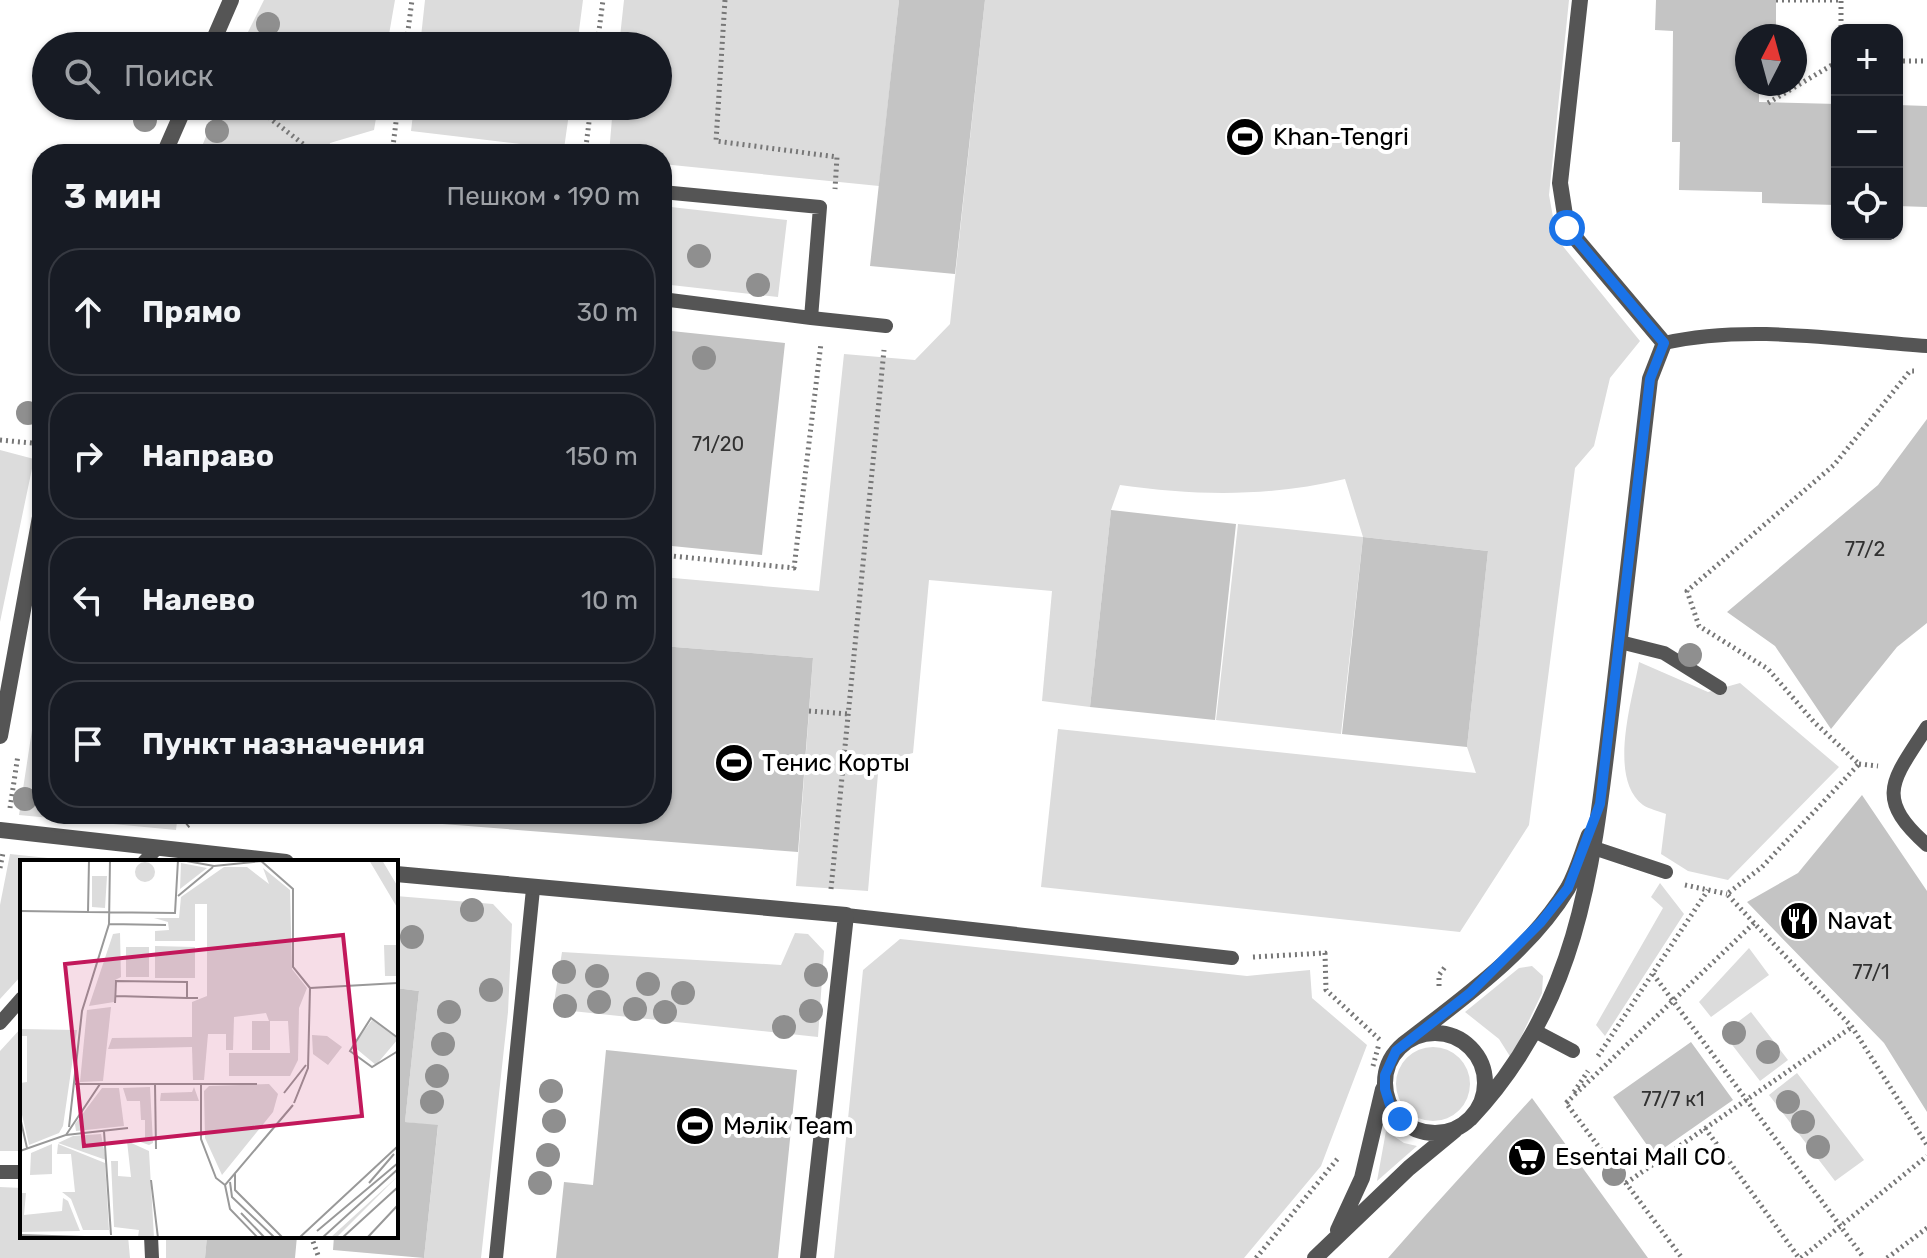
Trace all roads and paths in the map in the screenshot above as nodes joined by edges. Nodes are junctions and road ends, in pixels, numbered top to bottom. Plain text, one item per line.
1 (231, 0) edge
2 (412, 0) edge
3 (603, 0) edge
4 (725, 0) edge
5 (1580, 0) edge
6 (1776, 0) edge
7 (1841, 24) edge
8 (217, 32) edge
9 (408, 32) edge
10 (599, 32) edge
11 (1903, 61) edge
12 (1927, 61) edge
13 (1831, 66) edge
14 (1768, 103) dead end
15 (179, 120) edge
16 (272, 120) edge
17 (396, 120) edge
18 (589, 120) edge
19 (168, 144) edge
20 (303, 144) edge
21 (393, 144) edge
22 (586, 144) edge
23 (672, 193) edge
24 (834, 201) dead end
25 (672, 300) edge
26 (818, 319) junction
27 (886, 326) joint
28 (1664, 343) junction
29 (1927, 346) edge
30 (1919, 372) dead end
31 (0, 440) edge
32 (32, 443) edge
33 (672, 556) edge
34 (32, 561) edge
35 (1620, 642) junction
36 (1720, 688) dead end
37 (809, 711) dead end
38 (849, 714) junction
39 (1927, 727) edge
40 (0, 736) edge
41 (1600, 804) junction
42 (0, 830) edge
43 (1927, 845) edge
44 (157, 848) junction
45 (1594, 848) junction
46 (146, 860) edge
47 (268, 860) edge
48 (1666, 872) dead end
49 (398, 874) edge
50 (1680, 884) dead end
51 (533, 889) junction
52 (1708, 890) junction
53 (1727, 894) junction
54 (828, 914) junction
55 (846, 915) junction
56 (1754, 923) junction
57 (1232, 958) joint
58 (1653, 974) junction
59 (20, 1000) edge
60 (1673, 1001) junction
61 (0, 1023) edge
62 (1852, 1027) junction
63 (1535, 1031) junction
64 (1380, 1040) dead end
65 (1405, 1043) junction
66 (1573, 1051) dead end
67 (1385, 1075) junction
68 (1747, 1100) junction
69 (1566, 1103) junction
70 (1465, 1123) junction
71 (1705, 1128) junction
72 (1927, 1145) edge
73 (1927, 1156) edge
74 (1626, 1183) junction
75 (1840, 1226) junction
76 (1927, 1228) edge
77 (151, 1238) edge
78 (312, 1238) edge
79 (1333, 1239) junction
80 (152, 1258) edge
81 (319, 1258) edge
82 (496, 1258) edge
83 (808, 1258) edge
84 (1315, 1258) edge
85 (1682, 1258) edge
86 (1800, 1258) edge
87 (1864, 1258) edge
88 (1887, 1258) edge

1 - 8 street
2 - 9 path
3 - 10 path
4 - 24 path
5 - 28 street
6 - 7 path
11 - 12 path
13 - 14 path
15 - 19 street
16 - 20 path
17 - 21 path
18 - 22 path
23 - 26 lane
25 - 26 lane
26 - 27 lane
26 - 33 path
27 - 38 path
28 - 29 lane
28 - 35 street
30 - 53 path
31 - 32 path
34 - 40 street
35 - 36 lane
35 - 41 street
37 - 38 path
38 - 54 path
39 - 43 lane
41 - 45 street
41 - 65 street
42 - 44 street
44 - 46 lane
44 - 47 street
45 - 48 lane
45 - 63 street
49 - 51 street
50 - 52 path
51 - 54 street
51 - 82 lane
52 - 53 path
52 - 58 path
53 - 56 path
54 - 55 street
55 - 57 lane
55 - 83 street
56 - 60 path
56 - 62 path
57 - 64 path
58 - 60 path
58 - 69 path
59 - 61 lane
60 - 68 path
60 - 69 path
62 - 68 path
62 - 72 path
63 - 66 lane
63 - 70 street
65 - 67 street
65 - 70 street
67 - 70 street
67 - 79 street
68 - 71 path
68 - 75 path
69 - 74 path
70 - 79 street
71 - 74 path
71 - 86 path
73 - 75 path
74 - 85 path
75 - 86 path
75 - 87 path
76 - 88 path
77 - 80 lane
78 - 81 path
79 - 84 street

